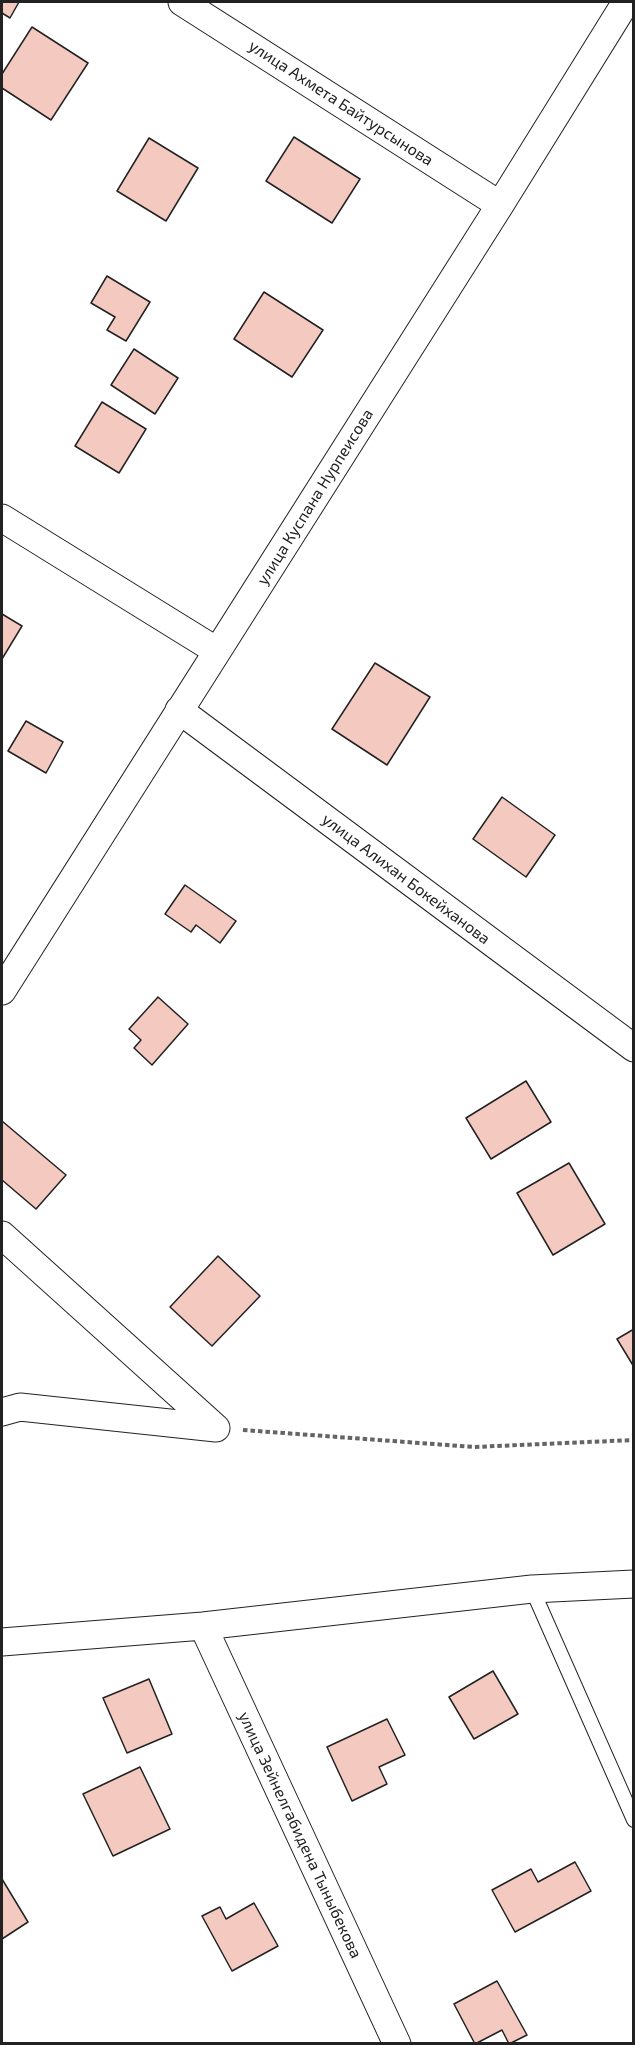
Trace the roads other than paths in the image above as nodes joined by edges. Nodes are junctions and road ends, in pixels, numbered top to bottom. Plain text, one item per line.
1 (182, 2) edge
2 (626, 2) edge
3 (500, 205) junction
4 (2, 518) edge
5 (217, 651) junction
6 (179, 710) junction
7 (2, 991) edge
8 (633, 1048) edge
9 (2, 1235) edge
10 (2, 1412) edge
11 (633, 1584) edge
12 (532, 1589) junction
13 (203, 1626) junction
14 (2, 1641) edge
15 (633, 1820) edge
16 (397, 2043) edge

1 - 3 street, улица Ахмета Байтурсынова
2 - 3 street, улица Куспана Нурпеисова
3 - 5 street, улица Куспана Нурпеисова
4 - 5 street
5 - 6 street, улица Куспана Нурпеисова
6 - 7 street, улица Куспана Нурпеисова
6 - 8 street, улица Алихан Бокейханова
9 - 10 street
11 - 12 street
12 - 13 street
12 - 15 lane
13 - 14 street
13 - 16 street, улица Зейнелгабидена Тыныбекова

